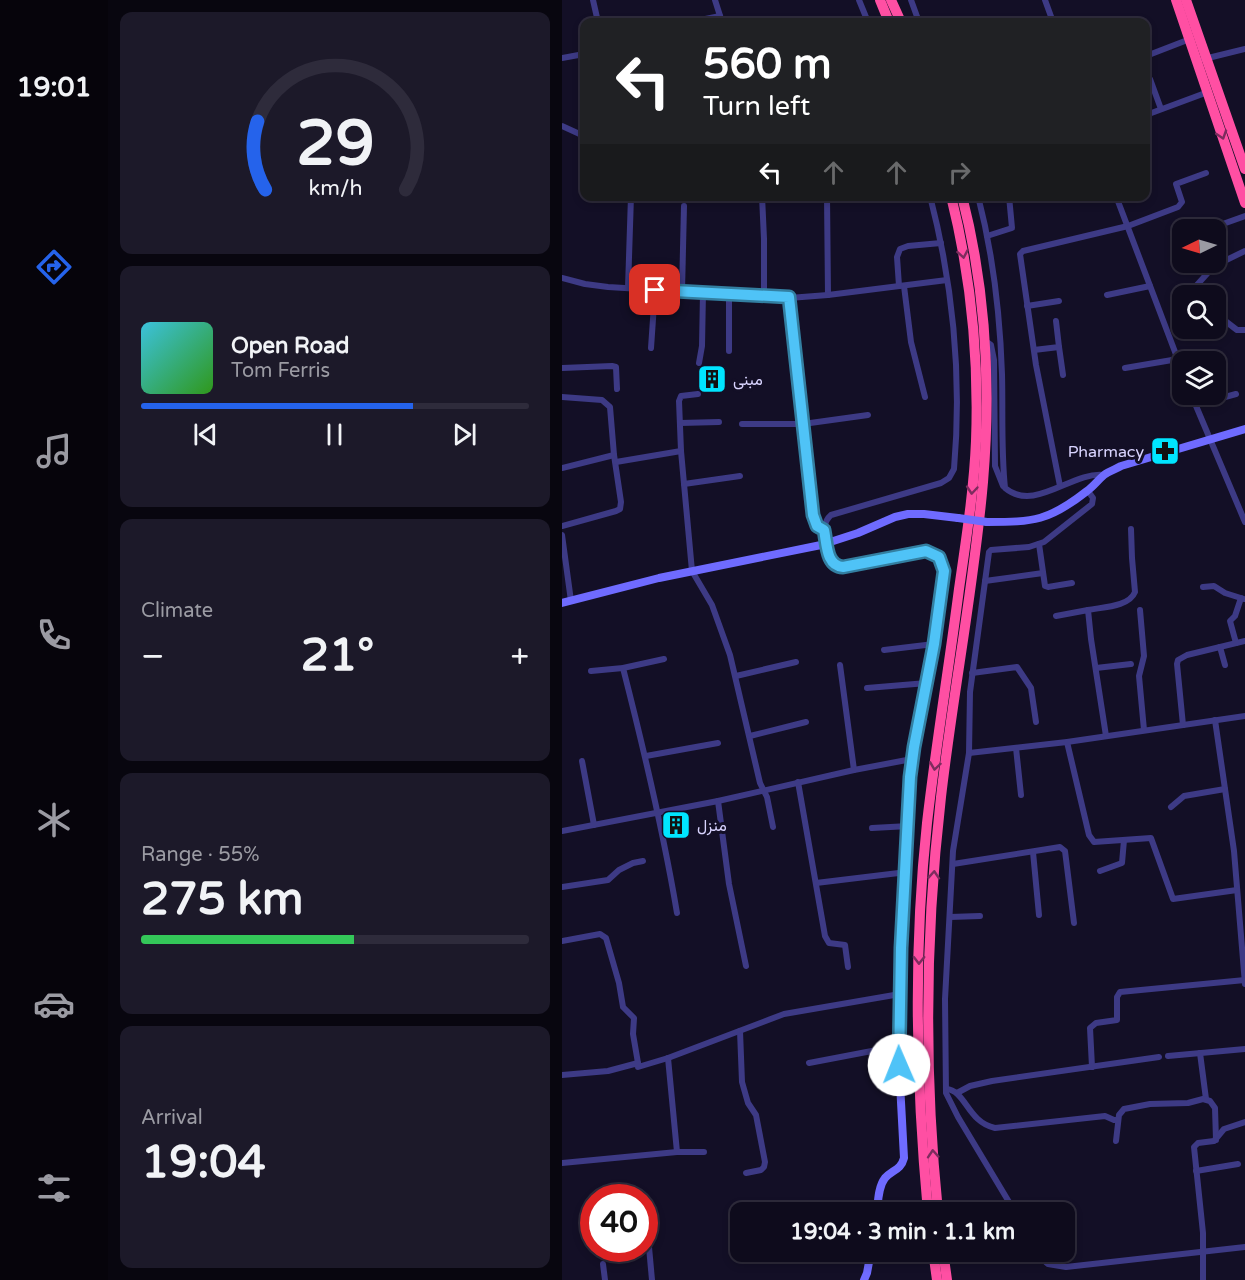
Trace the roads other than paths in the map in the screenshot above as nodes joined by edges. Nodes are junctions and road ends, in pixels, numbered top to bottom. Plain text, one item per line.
1 (593, 0) edge
2 (715, 0) edge
3 (859, 0) edge
4 (880, 0) edge
5 (892, 0) edge
6 (911, 0) edge
7 (1045, 0) edge
8 (1176, 0) edge
9 (1186, 0) edge
10 (597, 18) edge
11 (721, 18) edge
12 (866, 18) edge
13 (887, 18) edge
14 (899, 18) edge
15 (918, 18) edge
16 (1052, 18) edge
17 (1190, 38) junction
18 (1244, 49) edge
19 (1150, 54) edge
20 (580, 55) edge
21 (562, 58) edge
22 (1202, 59) junction
23 (1150, 79) dead end
24 (1208, 92) junction
25 (1161, 109) junction
26 (1150, 113) edge
27 (562, 126) edge
28 (580, 134) edge
29 (1244, 169) edge
30 (1206, 173) dead end
31 (631, 201) edge
32 (762, 201) edge
33 (827, 201) edge
34 (931, 201) edge
35 (952, 201) edge
36 (963, 201) edge
37 (979, 201) edge
38 (1009, 201) edge
39 (1118, 201) edge
40 (1244, 203) edge
41 (684, 206) dead end
42 (1244, 216) edge
43 (1226, 223) edge
44 (1128, 226) junction
45 (987, 236) junction
46 (941, 243) junction
47 (1244, 251) edge
48 (562, 278) edge
49 (947, 280) junction
50 (1197, 285) edge
51 (901, 286) junction
52 (1150, 286) junction
53 (628, 288) junction
54 (655, 290) junction
55 (682, 291) junction
56 (703, 292) junction
57 (729, 295) junction
58 (828, 295) junction
59 (1107, 295) dead end
60 (764, 297) junction
61 (789, 297) junction
62 (1059, 300) dead end
63 (1027, 306) junction
64 (1056, 321) dead end
65 (1226, 322) edge
66 (1244, 330) edge
67 (984, 340) junction
68 (1059, 347) junction
69 (651, 348) dead end
70 (1034, 350) junction
71 (729, 351) dead end
72 (1175, 351) edge
73 (1172, 361) edge
74 (699, 363) dead end
75 (562, 368) edge
76 (1125, 368) dead end
77 (1063, 375) dead end
78 (617, 389) dead end
79 (698, 394) dead end
80 (1236, 394) dead end
81 (562, 397) edge
82 (925, 397) dead end
83 (1226, 397) edge
84 (1195, 405) edge
85 (868, 415) dead end
86 (719, 422) dead end
87 (680, 423) junction
88 (803, 423) junction
89 (742, 424) dead end
90 (1244, 429) edge
91 (1209, 439) junction
92 (681, 451) junction
93 (615, 459) junction
94 (562, 468) edge
95 (1104, 475) junction
96 (740, 476) dead end
97 (684, 484) junction
98 (1060, 486) junction
99 (1005, 488) junction
100 (1088, 491) junction
101 (1244, 522) edge
102 (562, 526) edge
103 (1131, 529) dead end
104 (824, 530) junction
105 (562, 535) edge
106 (827, 543) junction
107 (1039, 544) junction
108 (692, 571) junction
109 (1043, 573) junction
110 (985, 581) junction
111 (1072, 584) dead end
112 (1203, 587) dead end
113 (1243, 598) edge
114 (567, 602) edge
115 (1088, 610) junction
116 (1140, 610) dead end
117 (1056, 616) dead end
118 (1244, 641) edge
119 (1236, 643) junction
120 (934, 644) junction
121 (1220, 647) junction
122 (884, 650) dead end
123 (664, 659) dead end
124 (796, 662) dead end
125 (1131, 664) dead end
126 (840, 665) dead end
127 (1225, 665) dead end
128 (623, 668) junction
129 (1096, 668) junction
130 (591, 671) dead end
131 (972, 673) junction
132 (736, 676) junction
133 (927, 683) junction
134 (867, 688) dead end
135 (1244, 716) edge
136 (1215, 720) junction
137 (806, 722) dead end
138 (1036, 722) dead end
139 (1183, 725) junction
140 (1144, 730) junction
141 (750, 736) junction
142 (1106, 736) junction
143 (1067, 742) junction
144 (718, 743) dead end
145 (1016, 748) junction
146 (969, 753) junction
147 (646, 756) junction
148 (912, 759) junction
149 (582, 761) dead end
150 (854, 770) junction
151 (798, 782) junction
152 (1225, 789) junction
153 (764, 790) junction
154 (1021, 795) dead end
155 (718, 801) junction
156 (1171, 807) dead end
157 (657, 813) junction
158 (594, 825) junction
159 (909, 826) junction
160 (773, 827) dead end
161 (872, 828) dead end
162 (562, 831) edge
163 (1124, 840) junction
164 (1033, 852) junction
165 (643, 861) dead end
166 (953, 864) junction
167 (1100, 871) dead end
168 (907, 872) junction
169 (816, 884) junction
170 (562, 887) edge
171 (1237, 890) junction
172 (1242, 912) edge
173 (677, 913) dead end
174 (1039, 915) dead end
175 (950, 916) junction
176 (980, 916) dead end
177 (1074, 923) dead end
178 (562, 941) edge
179 (746, 966) dead end
180 (848, 967) dead end
181 (1244, 982) edge
182 (900, 994) junction
183 (740, 1031) junction
184 (898, 1046) junction
185 (1244, 1049) edge
186 (1200, 1053) junction
187 (1168, 1056) dead end
188 (1159, 1057) dead end
189 (668, 1058) junction
190 (638, 1063) junction
191 (809, 1063) dead end
192 (1092, 1067) junction
193 (562, 1076) edge
194 (946, 1089) junction
195 (957, 1093) junction
196 (1206, 1100) junction
197 (1118, 1120) junction
198 (1244, 1122) edge
199 (1216, 1140) junction
200 (1116, 1141) dead end
201 (677, 1152) junction
202 (704, 1152) dead end
203 (562, 1163) edge
204 (1238, 1164) dead end
205 (1196, 1171) junction
206 (746, 1173) dead end
207 (879, 1202) edge
208 (927, 1202) edge
209 (937, 1202) edge
210 (1009, 1202) edge
211 (1244, 1247) edge
212 (1204, 1252) junction
213 (650, 1262) edge
214 (869, 1262) edge
215 (935, 1262) edge
216 (945, 1262) edge
217 (1046, 1262) edge
218 (603, 1264) dead end
219 (605, 1280) edge
220 (652, 1280) edge
221 (864, 1280) edge
222 (937, 1280) edge
223 (947, 1280) edge
224 (1203, 1280) edge

1 - 10 street
2 - 11 street
3 - 12 street
4 - 13 highway
5 - 14 highway
6 - 15 street
7 - 16 street
8 - 17 highway
9 - 22 highway
17 - 19 street
17 - 22 highway
18 - 22 street
20 - 21 street
22 - 24 highway
22 - 29 highway
23 - 25 street
24 - 25 street
24 -> 40 highway
25 - 26 street
27 - 28 street
30 - 44 street
31 - 53 street
32 - 60 street
33 - 58 street
34 - 46 street
35 -> 208 highway
36 - 67 highway
37 - 45 street
38 - 45 street
39 - 44 street
41 - 55 street
42 - 43 street
44 - 52 street
44 - 63 street
45 - 99 street
46 - 49 street
46 - 51 street
47 - 50 street
48 - 53 street
49 - 51 street
49 - 104 street
51 - 58 street
51 - 82 street
52 - 59 street
52 - 72 street
53 - 54 street
54 - 55 street
54 - 69 street
55 - 56 street
56 - 57 street
56 - 74 street
57 - 60 street
57 - 71 street
58 - 61 street
60 - 61 street
61 - 88 street
62 - 63 street
63 - 70 street
64 - 68 street
65 - 66 street
67 - 99 street
209 -> 67 highway
68 - 70 street
68 - 77 street
70 - 98 street
73 - 76 street
75 - 78 street
79 - 87 street
80 - 83 street
81 - 93 street
84 - 91 street
85 - 88 street
86 - 87 street
87 - 92 street
88 - 89 street
88 - 104 street
90 - 91 street
91 - 95 street
91 - 101 street
92 - 93 street
92 - 97 street
93 - 94 street
93 - 102 street
95 - 98 street
95 - 100 street
96 - 97 street
97 - 108 street
98 - 99 street
100 - 106 street, bridge
100 - 107 street
103 - 115 street
104 - 106 street
105 - 114 street
106 - 108 street
106 - 120 street
107 - 109 street
107 - 110 street
108 - 114 street
108 - 132 street
109 - 110 street
109 - 111 street
110 - 131 street
112 - 113 street
113 - 119 street
115 - 117 street
115 - 129 street
116 - 140 street
118 - 119 street
119 - 121 street
120 - 122 street
120 - 133 street
121 - 127 street
121 - 139 street
123 - 128 street
124 - 132 street
125 - 129 street
126 - 150 street
128 - 130 street
128 - 147 street
129 - 142 street
131 - 138 street
131 - 146 street
132 - 141 street
133 - 134 street
133 - 148 street
135 - 136 street
136 - 139 street
136 - 152 street
137 - 141 street
139 - 140 street
140 - 142 street
141 - 153 street
142 - 143 street
143 - 145 street
143 - 163 street
144 - 147 street
145 - 146 street
145 - 154 street
146 - 166 street
147 - 157 street
148 - 150 street
148 - 159 street
149 - 158 street
150 - 151 street
151 - 153 street
151 - 169 street
152 - 156 street
152 - 171 street
153 - 155 street
153 - 160 street
155 - 157 street
155 - 179 street
157 - 158 street
157 - 173 street
158 - 162 street
159 - 161 street
159 - 168 street
163 - 167 street
163 - 171 street
164 - 166 street
164 - 174 street
164 - 177 street
165 - 170 street
166 - 175 street
168 - 169 street
168 - 182 street
169 - 180 street
171 - 172 street
172 - 181 street
175 - 176 street
175 - 194 street
178 - 190 street
181 - 192 street
182 - 183 street
182 - 184 street
183 - 189 street
183 - 206 street
184 - 191 street
184 - 207 street
185 - 186 street
186 - 187 street
186 - 196 street
188 - 192 street
189 - 190 street
189 - 201 street
190 - 193 street
192 - 195 street
194 - 195 street
194 - 210 street
195 - 197 street
196 - 197 street
196 - 199 street
197 - 200 street
198 - 199 street
199 - 205 street
201 - 202 street
201 - 203 street
204 - 205 street
205 - 212 street
211 - 212 street
212 - 217 street
212 - 224 street
213 - 220 street
214 - 221 street
215 - 222 highway
216 - 223 highway
218 - 219 street

